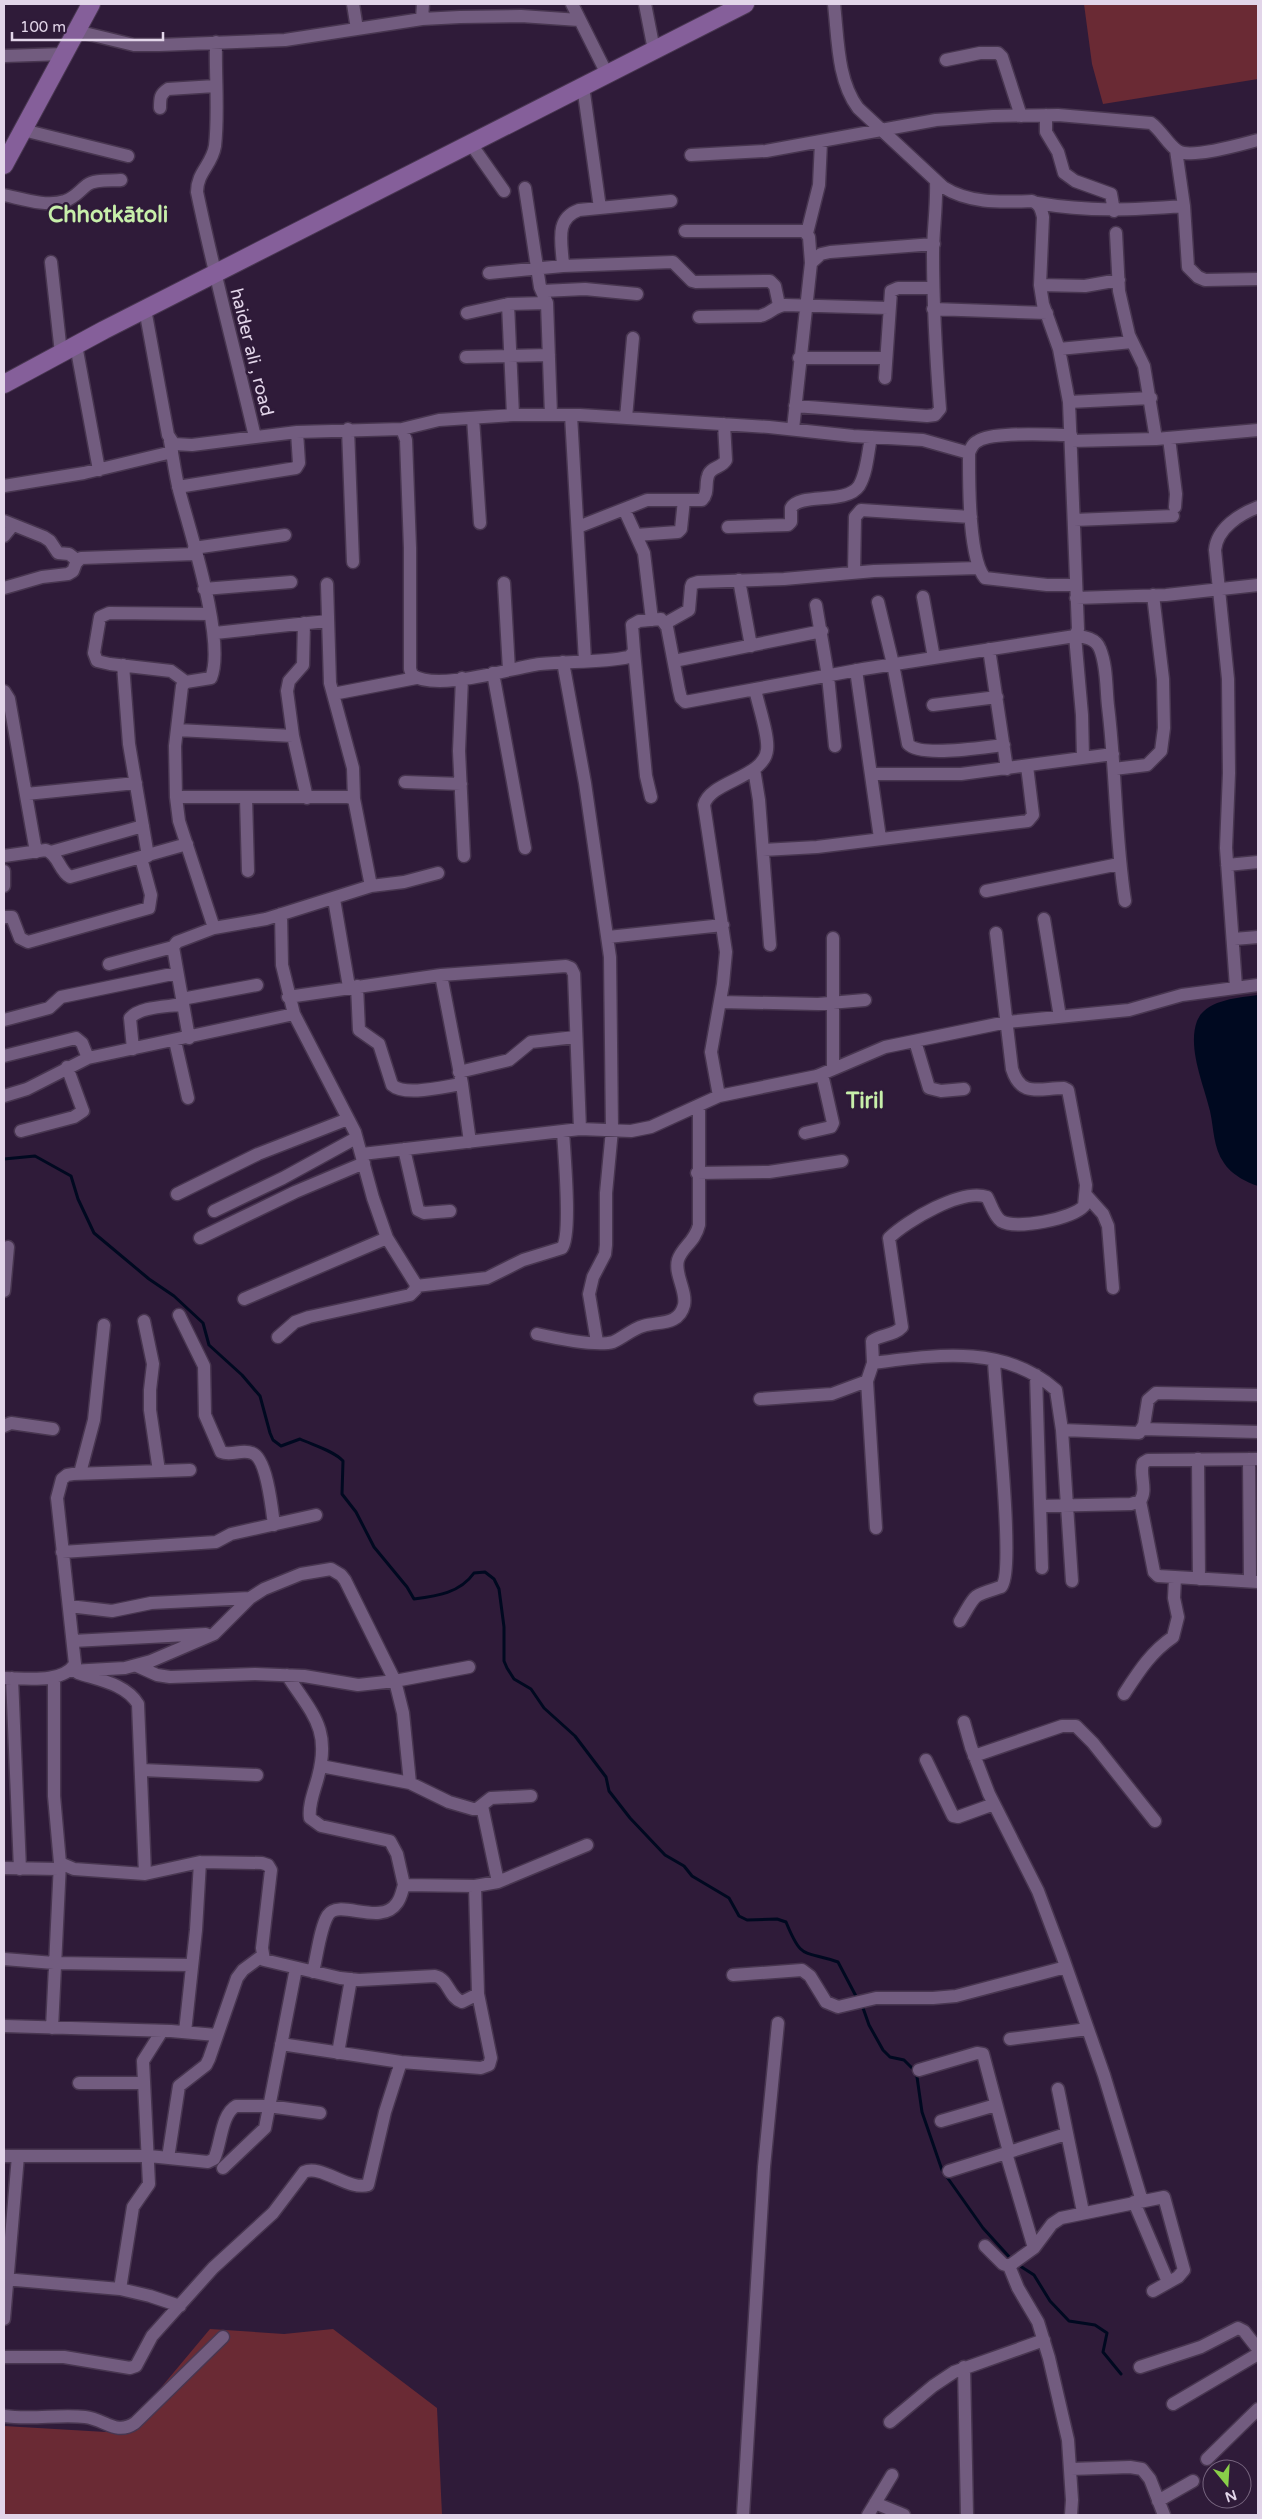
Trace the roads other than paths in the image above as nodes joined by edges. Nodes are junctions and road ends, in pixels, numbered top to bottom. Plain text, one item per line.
1 (90, 4) edge
2 (353, 4) edge
3 (423, 4) edge
4 (572, 4) edge
5 (645, 4) edge
6 (746, 4) edge
7 (834, 4) edge
8 (422, 19) junction
9 (579, 20) junction
10 (357, 29) junction
11 (76, 31) junction
12 (216, 42) junction
13 (654, 50) junction
14 (64, 54) junction
15 (4, 56) edge
16 (946, 60) dead end
17 (607, 74) junction
18 (215, 86) junction
19 (583, 86) junction
20 (160, 108) dead end
21 (1021, 116) junction
22 (1046, 116) junction
23 (23, 130) junction
24 (883, 131) junction
25 (1258, 140) edge
26 (821, 142) junction
27 (471, 144) junction
28 (1176, 150) junction
29 (691, 155) dead end
30 (128, 156) dead end
31 (4, 165) edge
32 (122, 180) dead end
33 (936, 181) junction
34 (525, 188) dead end
35 (504, 191) dead end
36 (4, 196) edge
37 (671, 201) dead end
38 (1037, 203) junction
39 (1184, 206) junction
40 (600, 208) junction
41 (1114, 211) junction
42 (685, 231) dead end
43 (807, 233) junction
44 (1116, 233) dead end
45 (934, 244) junction
46 (50, 262) dead end
47 (811, 262) junction
48 (563, 266) junction
49 (537, 268) junction
50 (489, 273) dead end
51 (214, 275) junction
52 (1258, 279) edge
53 (1119, 280) junction
54 (1040, 286) junction
55 (933, 288) junction
56 (637, 294) dead end
57 (545, 297) junction
58 (508, 304) junction
59 (805, 304) junction
60 (779, 305) junction
61 (888, 308) junction
62 (933, 308) junction
63 (146, 309) junction
64 (467, 313) dead end
65 (1047, 313) junction
66 (699, 317) dead end
67 (633, 338) dead end
68 (1132, 342) junction
69 (69, 349) junction
70 (1059, 349) junction
71 (549, 355) junction
72 (466, 356) dead end
73 (510, 356) junction
74 (800, 358) junction
75 (886, 358) junction
76 (885, 378) dead end
77 (4, 384) edge
78 (1151, 398) junction
79 (1069, 402) junction
80 (795, 406) junction
81 (551, 415) junction
82 (571, 415) junction
83 (513, 416) junction
84 (474, 418) junction
85 (626, 418) junction
86 (724, 424) junction
87 (348, 429) junction
88 (402, 429) junction
89 (792, 429) junction
90 (1258, 430) edge
91 (297, 432) junction
92 (255, 437) junction
93 (871, 437) junction
94 (1071, 438) junction
95 (1162, 438) junction
96 (171, 447) junction
97 (969, 453) junction
98 (99, 470) junction
99 (4, 486) edge
100 (178, 487) junction
101 (684, 500) junction
102 (1258, 507) edge
103 (624, 509) junction
104 (971, 517) junction
105 (1074, 520) junction
106 (8, 523) edge
107 (480, 523) dead end
108 (578, 527) junction
109 (728, 527) dead end
110 (285, 535) dead end
111 (636, 535) junction
112 (4, 536) edge
113 (195, 551) junction
114 (78, 561) junction
115 (353, 562) dead end
116 (979, 568) junction
117 (854, 573) junction
118 (739, 580) junction
119 (291, 582) dead end
120 (504, 583) dead end
121 (327, 584) dead end
122 (1076, 585) junction
123 (1258, 585) edge
124 (4, 588) edge
125 (204, 589) junction
126 (1221, 590) junction
127 (1153, 595) junction
128 (923, 597) dead end
129 (1076, 598) junction
130 (878, 602) dead end
131 (816, 605) dead end
132 (210, 614) junction
133 (652, 620) junction
134 (327, 621) junction
135 (304, 623) junction
136 (666, 623) junction
137 (822, 631) junction
138 (215, 633) junction
139 (1075, 636) junction
140 (751, 646) junction
141 (990, 649) junction
142 (634, 651) junction
143 (934, 658) junction
144 (563, 662) junction
145 (585, 662) junction
146 (674, 662) junction
147 (893, 664) junction
148 (123, 666) junction
149 (509, 670) junction
150 (856, 670) junction
151 (493, 673) junction
152 (828, 676) junction
153 (416, 678) junction
154 (462, 678) junction
155 (186, 682) junction
156 (755, 689) junction
157 (4, 691) edge
158 (333, 694) junction
159 (997, 697) junction
160 (933, 705) dead end
161 (177, 730) junction
162 (293, 736) junction
163 (1004, 745) junction
164 (835, 746) dead end
165 (1113, 754) junction
166 (1083, 758) junction
167 (1027, 766) junction
168 (754, 769) junction
169 (1007, 769) junction
170 (1114, 769) junction
171 (872, 774) junction
172 (405, 782) dead end
173 (136, 783) junction
174 (461, 784) junction
175 (26, 794) junction
176 (176, 797) junction
177 (651, 797) dead end
178 (246, 798) junction
179 (307, 798) junction
180 (354, 799) junction
181 (143, 826) junction
182 (880, 838) junction
183 (187, 844) junction
184 (525, 848) dead end
185 (763, 850) junction
186 (36, 852) junction
187 (51, 852) junction
188 (4, 856) edge
189 (464, 856) dead end
190 (145, 857) junction
191 (1258, 862) edge
192 (1119, 864) junction
193 (1228, 865) junction
194 (4, 871) edge
195 (248, 871) dead end
196 (438, 873) dead end
197 (4, 886) edge
198 (371, 886) junction
199 (986, 891) dead end
200 (334, 899) junction
201 (1125, 901) dead end
202 (281, 914) junction
203 (4, 917) edge
204 (1044, 919) dead end
205 (723, 925) junction
206 (214, 928) junction
207 (996, 933) dead end
208 (608, 936) junction
209 (1258, 937) edge
210 (833, 938) dead end
211 (1234, 939) junction
212 (770, 945) dead end
213 (173, 947) junction
214 (109, 964) dead end
215 (176, 974) junction
216 (441, 974) junction
217 (257, 985) dead end
218 (1258, 985) edge
219 (353, 987) junction
220 (1236, 987) junction
221 (288, 997) junction
222 (865, 1000) dead end
223 (182, 1002) junction
224 (720, 1002) junction
225 (834, 1003) junction
226 (294, 1014) junction
227 (1060, 1017) junction
228 (4, 1020) edge
229 (1007, 1022) junction
230 (575, 1037) junction
231 (189, 1038) junction
232 (175, 1041) junction
233 (915, 1041) junction
234 (133, 1049) junction
235 (4, 1056) edge
236 (88, 1058) junction
237 (67, 1067) junction
238 (828, 1072) junction
239 (461, 1078) junction
240 (964, 1089) dead end
241 (4, 1096) edge
242 (719, 1096) junction
243 (188, 1098) dead end
244 (699, 1104) junction
245 (348, 1119) junction
246 (580, 1129) junction
247 (612, 1130) junction
248 (21, 1131) dead end
249 (563, 1131) junction
250 (805, 1133) dead end
251 (356, 1138) junction
252 (470, 1142) junction
253 (404, 1149) junction
254 (363, 1158) junction
255 (842, 1161) dead end
256 (697, 1173) junction
257 (177, 1194) dead end
258 (1086, 1194) junction
259 (214, 1211) dead end
260 (450, 1211) dead end
261 (200, 1238) dead end
262 (387, 1238) junction
263 (8, 1247) dead end
264 (416, 1286) junction
265 (1113, 1288) dead end
266 (4, 1291) edge
267 (244, 1299) dead end
268 (179, 1315) dead end
269 (144, 1321) dead end
270 (104, 1325) dead end
271 (537, 1334) dead end
272 (278, 1337) dead end
273 (597, 1342) junction
274 (872, 1357) junction
275 (994, 1361) junction
276 (1036, 1375) junction
277 (867, 1381) junction
278 (1258, 1395) edge
279 (760, 1399) dead end
280 (4, 1426) edge
281 (53, 1429) dead end
282 (1142, 1429) junction
283 (1062, 1430) junction
284 (1258, 1432) edge
285 (1198, 1459) junction
286 (1254, 1459) edge
287 (190, 1470) dead end
288 (159, 1471) junction
289 (80, 1473) junction
290 (1140, 1501) junction
291 (1040, 1506) junction
292 (1068, 1507) junction
293 (316, 1515) dead end
294 (274, 1525) junction
295 (876, 1528) dead end
296 (62, 1552) junction
297 (1042, 1568) dead end
298 (1175, 1578) junction
299 (1199, 1579) junction
300 (1072, 1581) dead end
301 (1254, 1581) edge
302 (250, 1598) junction
303 (69, 1606) junction
304 (960, 1621) dead end
305 (214, 1634) junction
306 (73, 1641) junction
307 (137, 1666) junction
308 (469, 1667) dead end
309 (71, 1670) junction
310 (287, 1675) junction
311 (54, 1676) junction
312 (8, 1678) edge
313 (395, 1681) junction
314 (1124, 1694) dead end
315 (9, 1714) edge
316 (964, 1722) dead end
317 (974, 1756) junction
318 (926, 1760) dead end
319 (321, 1766) junction
320 (142, 1770) junction
321 (257, 1776) dead end
322 (410, 1783) junction
323 (531, 1796) dead end
324 (994, 1804) junction
325 (482, 1806) junction
326 (1155, 1821) dead end
327 (587, 1845) dead end
328 (200, 1862) junction
329 (59, 1866) junction
330 (4, 1868) edge
331 (20, 1869) junction
332 (145, 1874) junction
333 (498, 1882) junction
334 (404, 1885) junction
335 (475, 1886) junction
336 (262, 1956) junction
337 (4, 1959) edge
338 (54, 1962) junction
339 (192, 1965) junction
340 (1066, 1967) junction
341 (296, 1968) junction
342 (313, 1972) junction
343 (733, 1975) dead end
344 (351, 1979) junction
345 (478, 1994) junction
346 (778, 2023) dead end
347 (4, 2026) edge
348 (52, 2028) junction
349 (1088, 2029) junction
350 (162, 2031) junction
351 (184, 2032) junction
352 (216, 2035) junction
353 (1010, 2039) dead end
354 (280, 2044) junction
355 (338, 2053) junction
356 (401, 2062) junction
357 (919, 2070) dead end
358 (79, 2083) dead end
359 (143, 2083) junction
360 (1058, 2089) dead end
361 (996, 2105) junction
362 (268, 2106) junction
363 (320, 2113) dead end
364 (942, 2121) dead end
365 (1066, 2134) junction
366 (1008, 2153) junction
367 (4, 2156) edge
368 (18, 2156) junction
369 (149, 2156) junction
370 (168, 2158) junction
371 (223, 2168) dead end
372 (949, 2171) dead end
373 (1138, 2201) junction
374 (1083, 2212) junction
375 (985, 2246) dead end
376 (1034, 2248) junction
377 (1013, 2264) junction
378 (6, 2280) edge
379 (1168, 2282) junction
380 (120, 2289) junction
381 (1153, 2291) dead end
382 (180, 2306) junction
383 (4, 2319) edge
384 (224, 2337) dead end
385 (1044, 2340) junction
386 (1258, 2349) edge
387 (1258, 2354) edge
388 (4, 2357) edge
389 (964, 2367) junction
390 (1140, 2367) dead end
391 (1173, 2404) dead end
392 (1258, 2409) edge
393 (4, 2416) edge
394 (890, 2422) dead end
395 (1207, 2459) dead end
396 (1071, 2469) junction
397 (892, 2476) dead end
398 (1193, 2481) dead end
399 (1158, 2501) junction
400 (876, 2503) junction
401 (743, 2515) edge
402 (868, 2515) edge
403 (904, 2515) edge
404 (967, 2515) edge
405 (1071, 2515) edge
406 (1164, 2515) edge

1 - 11 main road
2 - 10 street
3 - 8 street
4 - 9 street
5 - 13 street
6 - 13 main road
7 - 24 street
8 - 9 street
8 - 10 street
9 - 17 street
10 - 12 street
11 - 12 street
11 - 14 main road
12 - 18 street, haider ali , road
13 - 17 main road
14 - 15 street
14 - 23 main road
16 - 21 street
17 - 19 main road
18 - 20 street
18 - 51 street, haider ali , road
19 - 27 main road
19 - 40 street
21 - 22 street
21 - 24 street
22 - 28 street
22 - 41 street
23 - 30 street
23 - 31 main road
24 - 26 street
24 - 33 street
25 - 28 street
26 - 29 street
26 - 43 street
27 - 35 street
27 - 51 main road
28 - 39 street
32 - 36 street
33 - 38 street
33 - 45 street
34 - 49 street
37 - 40 street
38 - 41 street
38 - 54 street
39 - 41 street
39 - 52 street
40 - 48 street
42 - 43 street
43 - 47 street
44 - 53 street
45 - 47 street
45 - 55 street
46 - 69 street
47 - 59 street
48 - 49 street
48 - 60 street
49 - 50 street
49 - 57 street
51 - 63 main road
51 - 92 street, haider ali , road
53 - 54 street
53 - 68 street
54 - 65 street
55 - 61 street
55 - 62 street
56 - 57 street
57 - 58 street
57 - 71 street
58 - 64 street
58 - 73 street
59 - 60 street
59 - 61 street
59 - 74 street
60 - 66 street
61 - 75 street
62 - 65 street
62 - 80 street
63 - 69 main road
63 - 96 street
65 - 70 street
67 - 85 street
68 - 70 street
68 - 78 street
69 - 77 main road
69 - 98 street
70 - 79 street
71 - 73 street
71 - 81 street
72 - 73 street
73 - 83 street
74 - 75 street
74 - 80 street
75 - 76 street
78 - 79 street
78 - 95 street
79 - 94 street
80 - 89 street
81 - 82 street
81 - 83 street
82 - 85 street
82 - 108 street
83 - 84 street
84 - 88 street
84 - 107 street
85 - 86 street
86 - 89 street
86 - 101 street
87 - 88 street
87 - 91 street
87 - 115 street
88 - 153 street
89 - 93 street
90 - 95 street
91 - 92 street
91 - 100 street
92 - 96 street
93 - 97 street
93 - 109 street
94 - 95 street
94 - 97 street
94 - 105 street
95 - 105 street
96 - 98 street
96 - 100 street
97 - 104 street
98 - 99 street
100 - 113 street
101 - 103 street
101 - 111 street
102 - 126 street
103 - 108 street
103 - 111 street
104 - 116 street
104 - 117 street
105 - 122 street
106 - 112 street
106 - 114 street
108 - 145 street
110 - 113 street
111 - 133 street
113 - 114 street
113 - 125 street
114 - 124 street
116 - 117 street
116 - 122 street
117 - 118 street
118 - 136 street
118 - 140 street
119 - 125 street
120 - 149 street
121 - 134 street
122 - 129 street
123 - 126 street
125 - 132 street
126 - 127 street
126 - 193 street
127 - 129 street
127 - 170 street
128 - 143 street
129 - 139 street
130 - 147 street
131 - 137 street
132 - 138 street
132 - 148 street
133 - 136 street
133 - 142 street
134 - 135 street
134 - 158 street
135 - 138 street
135 - 162 street
136 - 146 street
137 - 140 street
137 - 152 street
138 - 155 street
139 - 141 street
139 - 165 street
139 - 166 street
140 - 146 street
141 - 143 street
141 - 159 street
142 - 145 street
142 - 177 street
143 - 147 street
144 - 145 street
144 - 149 street
144 - 208 street
146 - 156 street
147 - 150 street
147 - 163 street
148 - 155 street
148 - 173 street
149 - 151 street
150 - 152 street
150 - 171 street
151 - 154 street
151 - 184 street
152 - 156 street
152 - 164 street
153 - 154 street
153 - 158 street
154 - 174 street
155 - 161 street
156 - 168 street
157 - 175 street
158 - 180 street
159 - 160 street
159 - 163 street
161 - 162 street
161 - 176 street
162 - 179 street
163 - 169 street
165 - 166 street
165 - 170 street
166 - 167 street
167 - 169 street
167 - 182 street
168 - 185 street
168 - 205 street
169 - 171 street
170 - 192 street
171 - 182 street
172 - 174 street
173 - 175 street
173 - 181 street
174 - 189 street
175 - 186 street
176 - 178 street
176 - 183 street
178 - 179 street
178 - 195 street
179 - 180 street
180 - 198 street
181 - 187 street
181 - 190 street
182 - 185 street
183 - 190 street
183 - 206 street
185 - 212 street
186 - 187 street
186 - 188 street
187 - 190 street
190 - 203 street
191 - 193 street
192 - 199 street
192 - 201 street
193 - 211 street
194 - 197 street
196 - 198 street
198 - 200 street
200 - 202 street
200 - 219 street
202 - 206 street
202 - 221 street
204 - 227 street
205 - 208 street
205 - 224 street
206 - 213 street
207 - 229 street
208 - 247 street
209 - 211 street
210 - 225 street
211 - 220 street
213 - 214 street
213 - 215 street
215 - 223 street
215 - 228 street
216 - 219 street
216 - 230 street
216 - 239 street
217 - 223 street
218 - 220 street
219 - 221 street
219 - 239 street
220 - 227 street
221 - 226 street
222 - 225 street
223 - 231 street
223 - 234 street
224 - 225 street
224 - 242 street
225 - 238 street
226 - 231 street
226 - 245 street
227 - 229 street
229 - 233 street
229 - 258 street
230 - 239 street
230 - 246 street
231 - 232 street
232 - 234 street
232 - 243 street
233 - 238 street
233 - 240 street
234 - 236 street
235 - 236 street
236 - 237 street
237 - 241 street
237 - 248 street
238 - 242 street
238 - 250 street
239 - 252 street
242 - 244 street
244 - 247 street
244 - 256 street
245 - 251 street
245 - 257 street
246 - 247 street
246 - 249 street
247 - 273 street
249 - 252 street
249 - 264 street
251 - 254 street
251 - 259 street
252 - 253 street
253 - 254 street
253 - 260 street
254 - 261 street
254 - 262 street
255 - 256 street
256 - 273 street
258 - 265 street
258 - 274 street
262 - 264 street
262 - 267 street
263 - 266 street
264 - 272 street
268 - 294 street
269 - 288 street
270 - 289 street
271 - 273 street
274 - 275 street
274 - 277 street
275 - 276 street
275 - 304 street
276 - 283 street
276 - 291 street
277 - 279 street
277 - 295 street
278 - 282 street
280 - 281 street
282 - 283 street
282 - 284 street
283 - 292 street
285 - 286 street
285 - 290 street
285 - 299 street
286 - 301 street
287 - 288 street
288 - 289 street
289 - 296 street
290 - 292 street
290 - 298 street
291 - 292 street
291 - 297 street
292 - 300 street
293 - 294 street
294 - 296 street
296 - 303 street
298 - 299 street
298 - 314 street
299 - 301 street
302 - 303 street
302 - 305 street
302 - 313 street
303 - 306 street
305 - 306 street
305 - 307 street
306 - 309 street
307 - 309 street
307 - 310 street
308 - 313 street
309 - 311 street
309 - 320 street
310 - 313 street
310 - 319 street
311 - 312 street
311 - 329 street
312 - 315 street
313 - 322 street
315 - 331 street
316 - 317 street
317 - 324 street
317 - 326 street
318 - 324 street
319 - 322 street
319 - 334 street
320 - 321 street
320 - 332 street
322 - 325 street
323 - 325 street
324 - 340 street
325 - 333 street
327 - 333 street
328 - 332 street
328 - 336 street
328 - 339 street
329 - 331 street
329 - 332 street
329 - 338 street
330 - 331 street
333 - 335 street
334 - 335 street
334 - 342 street
335 - 345 street
336 - 341 street
336 - 352 street
337 - 338 street
338 - 339 street
338 - 348 street
339 - 351 street
340 - 343 street
340 - 349 street
341 - 342 street
341 - 354 street
342 - 344 street
344 - 345 street
344 - 355 street
345 - 356 street
346 - 401 street
347 - 348 street
348 - 350 street
349 - 353 street
349 - 373 street
350 - 351 street
350 - 359 street
351 - 352 street
352 - 370 street
354 - 355 street
354 - 362 street
355 - 356 street
356 - 382 street
357 - 361 street
358 - 359 street
359 - 369 street
360 - 365 street
361 - 364 street
361 - 366 street
362 - 363 street
362 - 370 street
362 - 371 street
365 - 366 street
365 - 374 street
366 - 372 street
366 - 376 street
367 - 368 street
368 - 369 street
368 - 378 street
369 - 370 street
369 - 380 street
373 - 374 street
373 - 379 street
373 - 379 street
374 - 376 street
375 - 377 street
376 - 377 street
377 - 385 street
378 - 380 street
378 - 383 street
379 - 381 street
380 - 382 street
382 - 388 street
384 - 393 street
385 - 389 street
385 - 396 street
386 - 390 street
387 - 391 street
389 - 394 street
389 - 404 street
392 - 395 street
396 - 399 street
396 - 405 street
397 - 400 street
398 - 399 street
399 - 406 street
400 - 402 street
400 - 403 street

